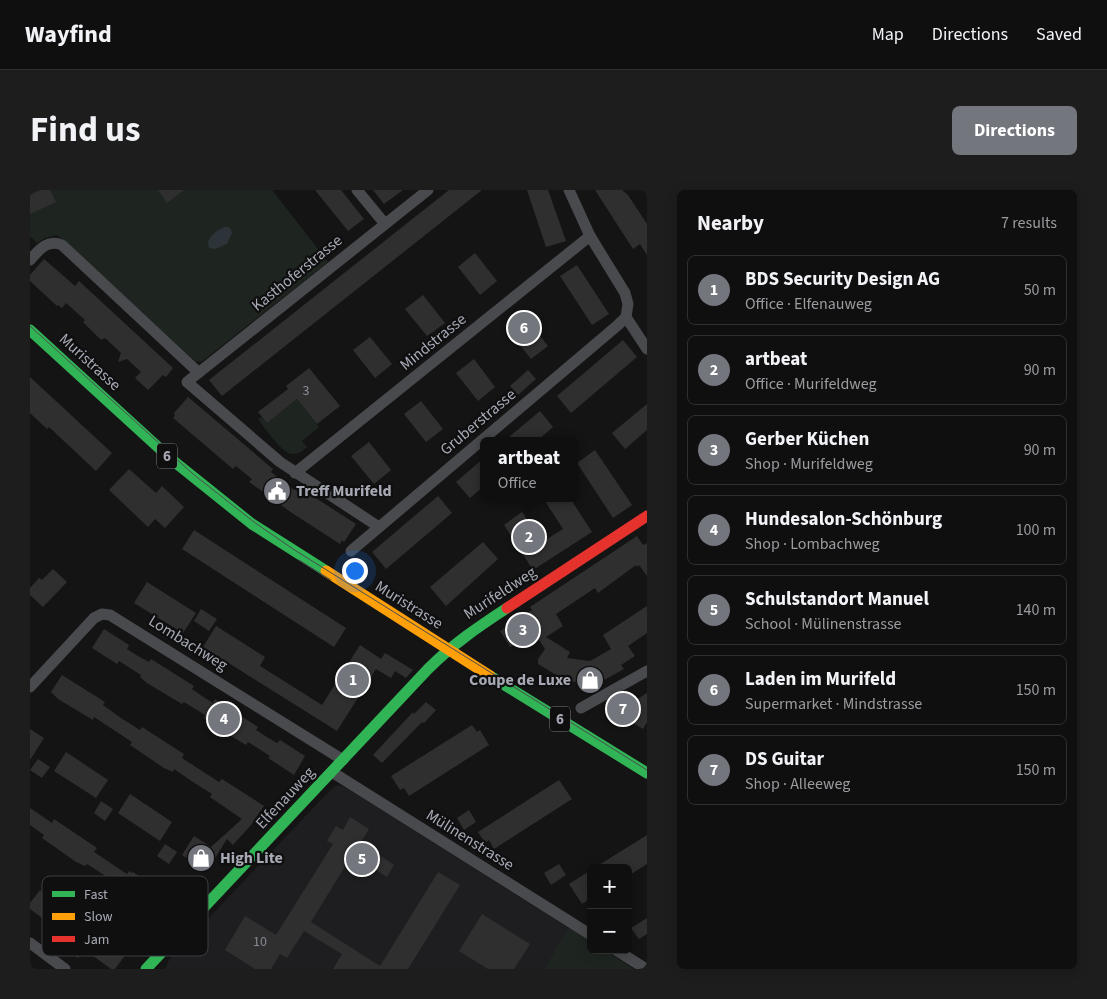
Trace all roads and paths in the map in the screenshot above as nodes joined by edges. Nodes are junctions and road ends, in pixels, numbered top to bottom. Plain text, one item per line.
1 (357, 190) edge
2 (428, 190) edge
3 (569, 190) edge
4 (385, 224) junction
5 (590, 236) junction
6 (30, 260) edge
7 (626, 317) junction
8 (30, 330) edge
9 (647, 348) edge
10 (198, 372) junction
11 (485, 437) edge
12 (480, 442) edge
13 (295, 473) junction
14 (647, 516) edge
15 (379, 527) junction
16 (351, 551) dead end
17 (448, 649) junction
18 (647, 671) edge
19 (30, 687) edge
20 (581, 708) dead end
21 (343, 760) junction
22 (332, 772) junction
23 (647, 773) edge
24 (208, 903) edge
25 (587, 931) edge
26 (30, 943) edge
27 (42, 952) edge
28 (622, 954) edge
29 (48, 956) edge
30 (158, 956) edge
31 (65, 969) edge
32 (146, 969) edge
33 (646, 969) edge

1 - 4 street
2 - 4 street, Kasthoferstrasse
3 - 5 street
4 - 10 street, Kasthoferstrasse
5 - 7 street
5 - 13 street, Mindstrasse
6 - 10 street
7 - 9 street
7 - 11 street, Gruberstrasse
8 - 17 main road, Muristrasse / 6
10 - 13 street, Kasthoferstrasse
12 - 15 street, Gruberstrasse
13 - 15 street
14 - 17 main road, Murifeldweg
15 - 16 street, Gruberstrasse
17 - 21 main road, Elfenauweg
17 - 23 main road, Muristrasse / 6
18 - 20 street
19 - 21 street, Lombachweg
21 - 22 main road, Elfenauweg
22 - 24 main road, Elfenauweg
22 - 25 street, Mülinenstrasse
26 - 27 street
28 - 33 street
29 - 31 street
30 - 32 main road, Elfenauweg

